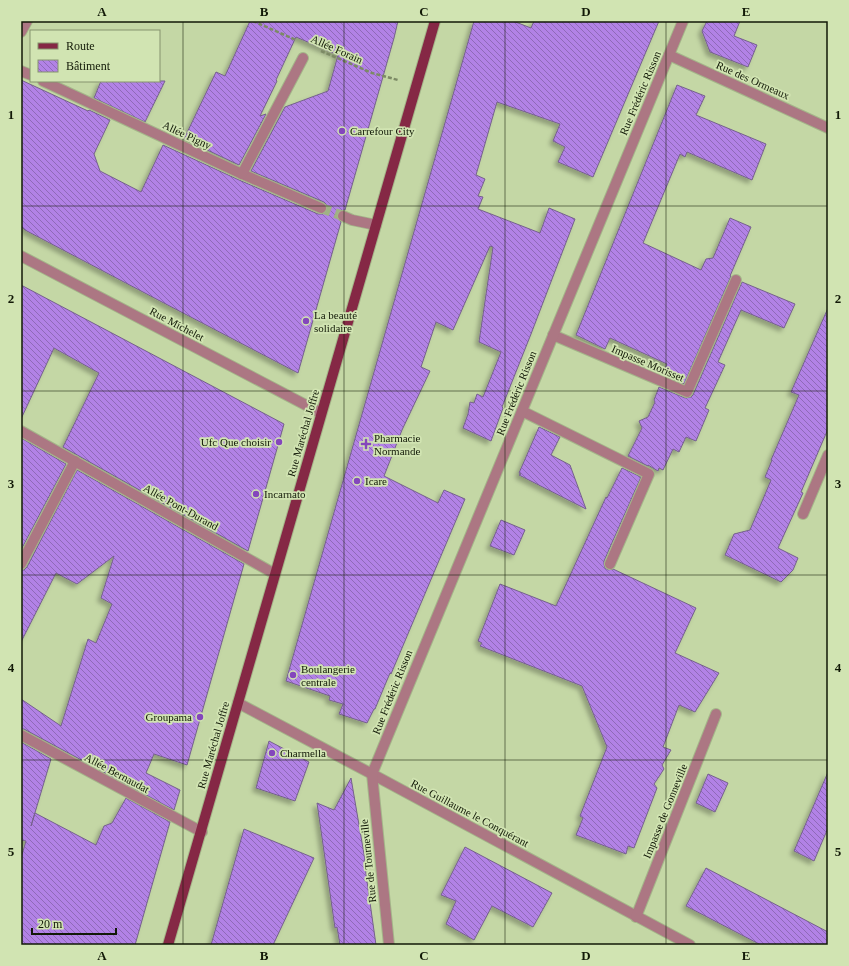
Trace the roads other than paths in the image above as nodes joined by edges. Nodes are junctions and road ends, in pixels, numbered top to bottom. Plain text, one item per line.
1 (27, 21) edge
2 (435, 21) edge
3 (683, 21) edge
4 (21, 32) edge
5 (669, 55) junction
6 (303, 58) dead end
7 (45, 82) edge
8 (828, 128) edge
9 (242, 174) junction
10 (322, 208) tunnel mouth
11 (343, 216) tunnel mouth
12 (376, 225) junction
13 (21, 256) edge
14 (736, 280) dead end
15 (553, 335) junction
16 (522, 411) junction
17 (321, 413) junction
18 (21, 431) edge
19 (828, 455) edge
20 (74, 461) junction
21 (803, 514) dead end
22 (21, 564) edge
23 (610, 564) dead end
24 (275, 574) junction
25 (238, 703) junction
26 (716, 714) dead end
27 (21, 735) edge
28 (372, 774) junction
29 (202, 832) junction
30 (636, 917) junction
31 (168, 945) edge
32 (389, 945) edge
33 (690, 945) edge

1 - 4 street
2 - 12 main road, Rue Maréchal Joffre
3 - 5 street, Rue Frédéric Risson
5 - 8 street, Rue des Ormeaux
5 - 15 street, Rue Frédéric Risson
6 - 9 street
7 - 9 street, Allée Pigny
9 - 10 street, Allée Pigny
11 - 12 street
12 - 17 main road, Rue Maréchal Joffre
13 - 17 street, Rue Michelet
14 - 15 street, Impasse Morisset
15 - 16 street, Rue Frédéric Risson
16 - 23 street
16 - 28 street, Rue Frédéric Risson
17 - 24 main road, Rue Maréchal Joffre
18 - 20 street, Allée Pont-Durand
19 - 21 street
20 - 22 street
20 - 24 street, Allée Pont-Durand
24 - 25 main road, Rue Maréchal Joffre
25 - 28 street, Rue Guillaume le Conquérant
25 - 29 main road, Rue Maréchal Joffre
26 - 30 street, Impasse de Gonneville
27 - 29 street, Allée Bernaudat
28 - 30 street, Rue Guillaume le Conquérant
28 - 32 street, Rue de Tourneville
29 - 31 main road, Rue Maréchal Joffre
30 - 33 street, Rue Guillaume le Conquérant

